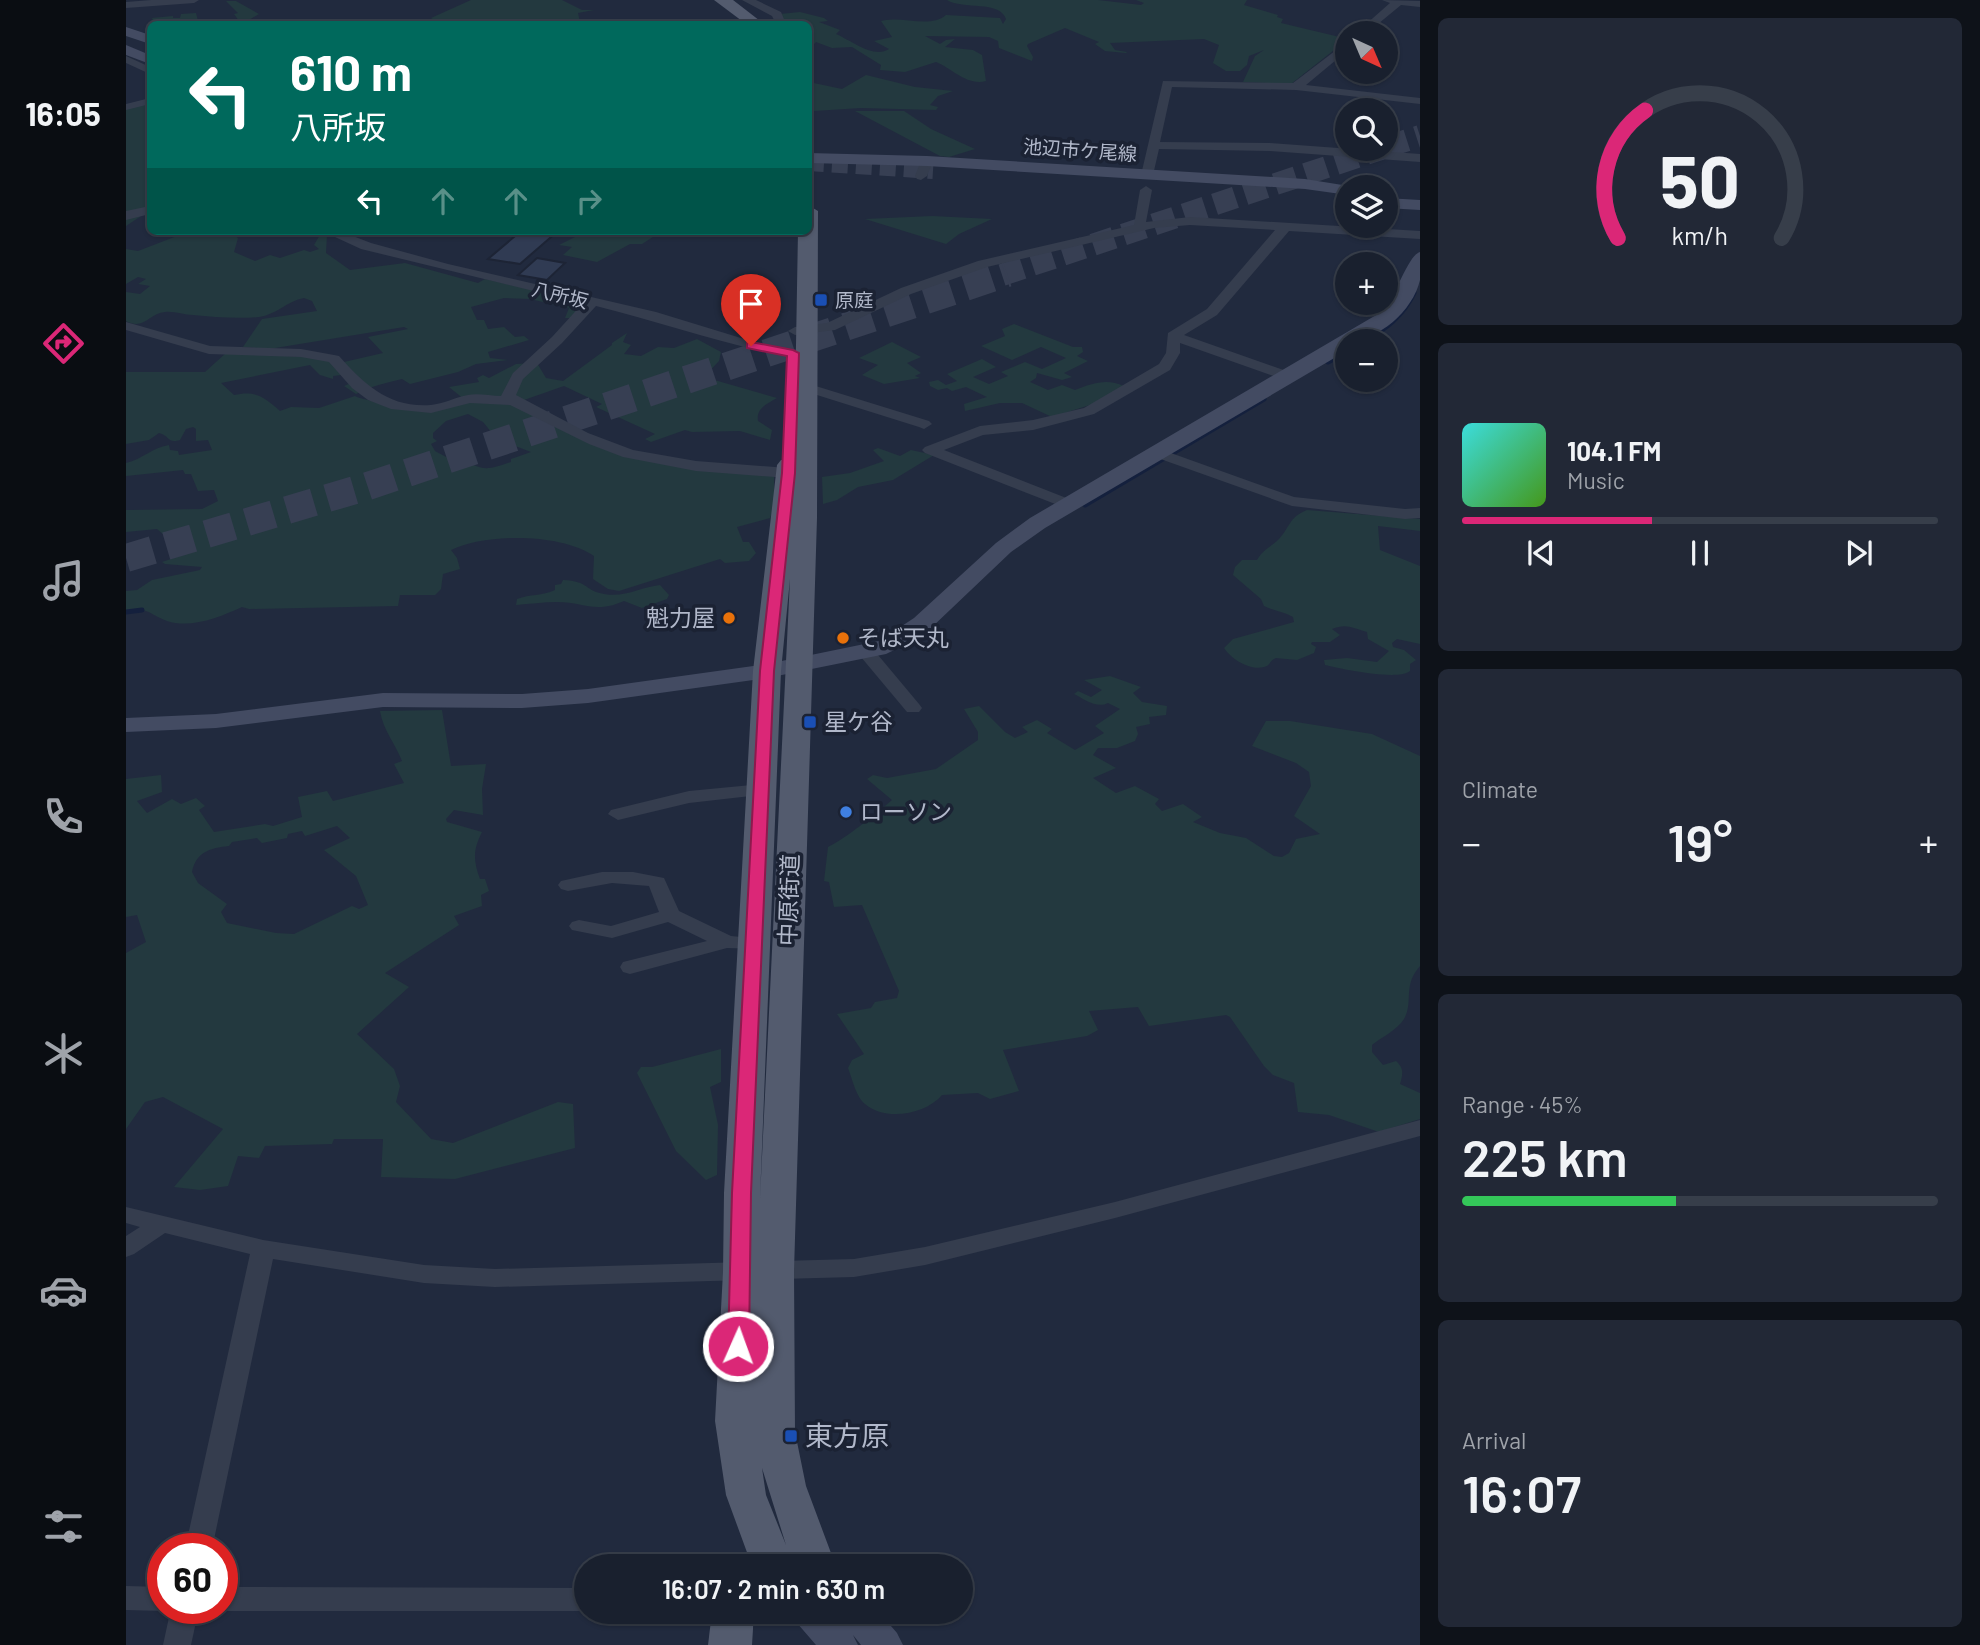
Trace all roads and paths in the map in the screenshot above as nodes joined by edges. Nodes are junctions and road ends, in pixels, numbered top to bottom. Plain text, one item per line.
1 (194, 0) edge
2 (720, 0) edge
3 (747, 0) edge
4 (1392, 1) edge
5 (1420, 4) edge
6 (126, 5) edge
7 (742, 21) edge
8 (752, 21) edge
9 (780, 21) edge
10 (1373, 21) edge
11 (126, 31) edge
12 (126, 37) edge
13 (147, 39) edge
14 (147, 46) edge
15 (126, 48) edge
16 (1335, 55) edge
17 (147, 57) edge
18 (126, 60) edge
19 (147, 70) edge
20 (1296, 87) junction
21 (1420, 101) edge
22 (147, 102) edge
23 (126, 107) edge
24 (1153, 145) junction
25 (1420, 158) edge
26 (812, 161) edge
27 (929, 168) junction
28 (1147, 182) junction
29 (1335, 189) edge
30 (1335, 190) edge
31 (1398, 194) edge
32 (1420, 195) edge
33 (1335, 199) edge
34 (1335, 199) edge
35 (1398, 203) edge
36 (1420, 205) edge
37 (147, 210) edge
38 (126, 216) edge
39 (1141, 227) junction
40 (1285, 227) junction
41 (339, 235) edge
42 (794, 235) edge
43 (806, 235) edge
44 (1420, 235) edge
45 (1420, 257) edge
46 (1415, 281) edge
47 (591, 303) junction
48 (126, 326) edge
49 (1368, 329) edge
50 (1173, 336) junction
51 (799, 339) junction
52 (1335, 349) edge
53 (1287, 376) junction
54 (806, 387) junction
55 (513, 401) junction
56 (924, 424) dead end
57 (1157, 453) junction
58 (788, 473) junction
59 (1068, 504) junction
60 (1420, 513) edge
61 (867, 653) junction
62 (783, 668) junction
63 (913, 708) dead end
64 (126, 725) edge
65 (762, 790) junction
66 (618, 814) dead end
67 (568, 885) dead end
68 (670, 915) junction
69 (579, 926) dead end
70 (741, 943) junction
71 (629, 967) dead end
72 (1420, 1128) edge
73 (126, 1214) edge
74 (161, 1224) junction
75 (126, 1248) edge
76 (263, 1249) junction
77 (758, 1272) junction
78 (201, 1533) edge
79 (790, 1554) edge
80 (126, 1598) edge
81 (147, 1599) edge
82 (238, 1599) edge
83 (574, 1600) edge
84 (182, 1624) edge
85 (732, 1624) edge
86 (821, 1624) edge
87 (867, 1624) edge
88 (177, 1645) edge
89 (730, 1645) edge
90 (839, 1645) edge
91 (884, 1645) edge

1 - 6 street
2 - 7 main road
2 - 8 main road
3 - 9 street
4 - 5 street
4 - 10 street
11 - 13 street
12 - 14 street
15 - 17 street
16 - 20 street
18 - 19 street
20 - 21 street
20 - 24 street
22 - 23 street
24 - 25 street
24 - 28 street
26 - 27 street, 池辺市ケ尾線
27 - 28 street, 池辺市ケ尾線
27 - 30 street, 池辺市ケ尾線
27 - 34 street, 池辺市ケ尾線
28 - 29 street, 池辺市ケ尾線
28 - 33 street, 池辺市ケ尾線
28 - 39 street
31 - 32 street
35 - 36 street
37 - 38 street
39 - 40 street
39 - 51 street
40 - 44 street
40 - 50 street
41 - 47 street, 八所坂
42 - 51 main road, 中原街道
43 - 51 main road, 中原街道
45 - 46 street
46 - 49 street
47 - 51 street, 八所坂
47 - 55 street
48 - 55 street
50 - 53 street
50 - 59 street
51 - 54 main road, 中原街道
51 - 58 main road, 中原街道
52 - 53 street
53 - 57 street
54 - 56 street
54 - 62 main road, 中原街道
55 - 58 street
57 - 59 street
57 - 60 street
58 - 62 main road, 中原街道
59 - 61 street
61 - 62 street
61 - 63 street
62 - 64 street
62 - 65 main road, 中原街道
62 - 77 main road, 中原街道
65 - 66 street
65 - 70 main road, 中原街道
67 - 68 street
68 - 69 street
68 - 70 street
70 - 71 street
70 - 77 main road, 中原街道
72 - 77 street
73 - 74 street
74 - 75 street
74 - 76 street
76 - 77 street
76 - 78 street
77 - 79 main road, 中原街道
80 - 81 street
82 - 83 street
84 - 88 street
85 - 89 main road
86 - 90 street
87 - 91 street

